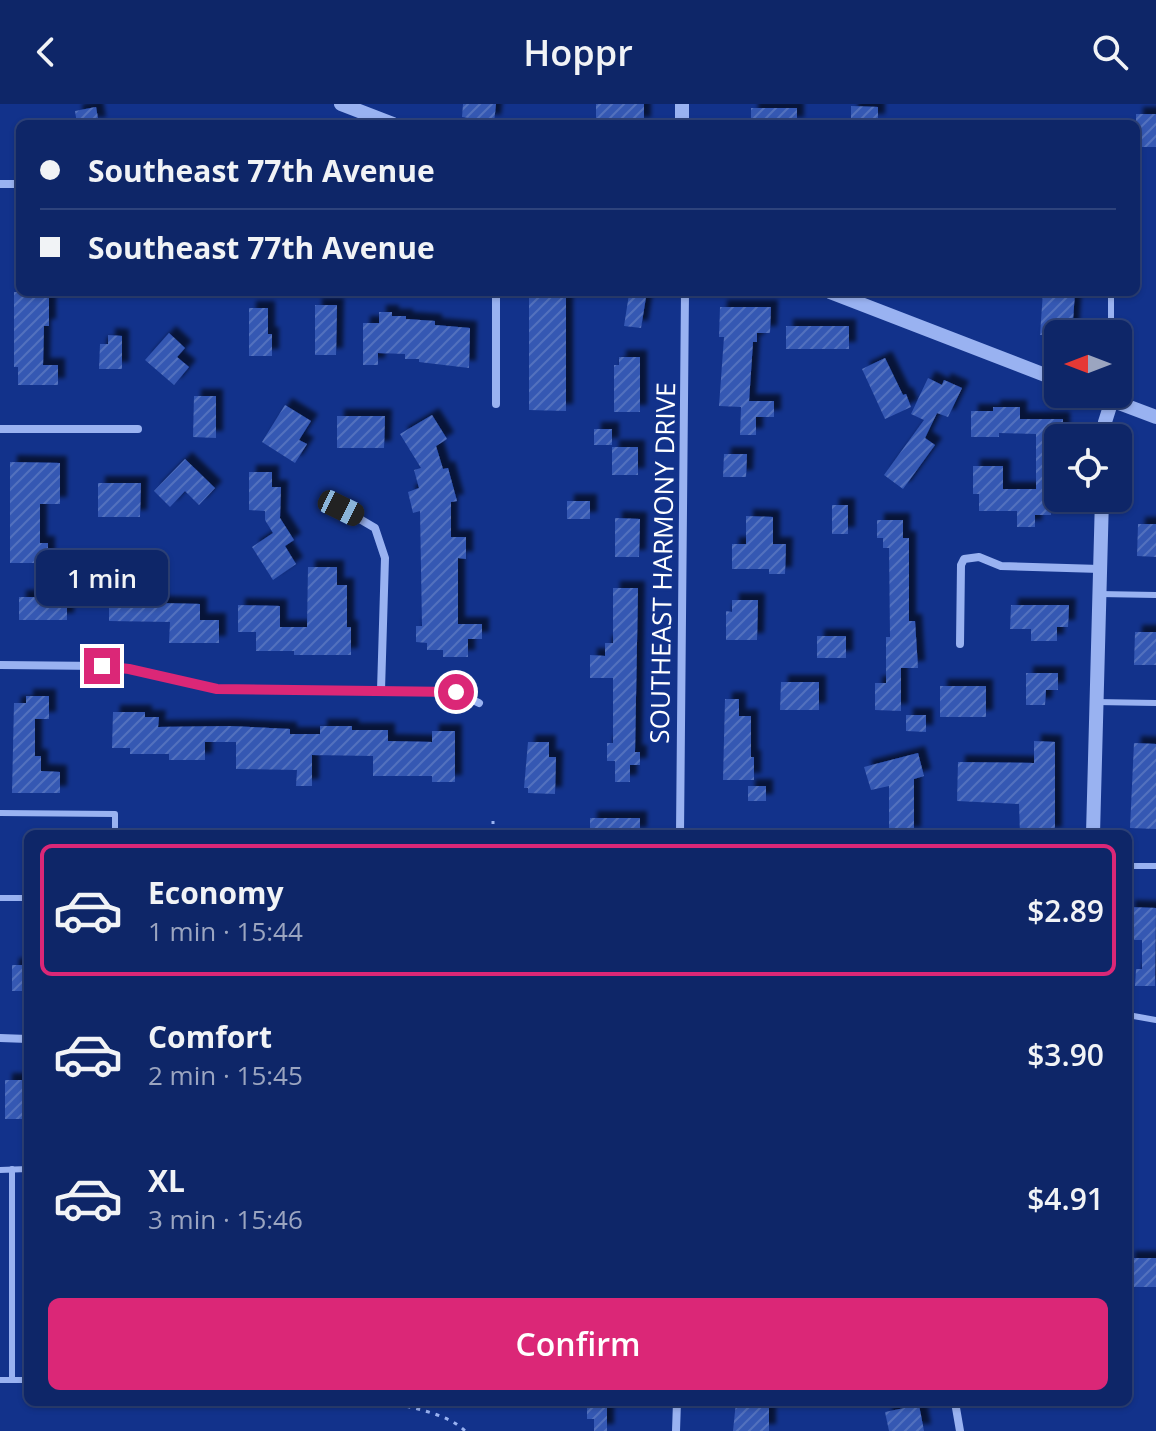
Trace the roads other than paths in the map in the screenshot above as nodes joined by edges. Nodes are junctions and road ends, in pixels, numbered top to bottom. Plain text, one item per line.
1 (341, 104) edge
2 (383, 120) edge
3 (496, 296) edge
4 (685, 296) edge
5 (840, 296) edge
6 (1111, 296) edge
7 (1111, 320) edge
8 (1044, 375) edge
9 (496, 404) dead end
10 (1132, 408) edge
11 (1156, 417) edge
12 (0, 429) edge
13 (138, 429) dead end
14 (341, 508) dead end
15 (1102, 512) edge
16 (1100, 569) junction
17 (1099, 594) junction
18 (1156, 595) edge
19 (960, 644) dead end
20 (0, 665) edge
21 (381, 690) junction
22 (1096, 702) junction
23 (479, 703) dead end
24 (1156, 703) edge
25 (0, 813) edge
26 (115, 830) edge
27 (680, 830) edge
28 (1093, 830) edge
29 (1132, 866) edge
30 (1156, 866) edge
31 (0, 898) edge
32 (24, 898) edge
33 (1132, 1016) edge
34 (1156, 1020) edge
35 (0, 1038) edge
36 (24, 1039) edge
37 (12, 1169) junction
38 (24, 1169) edge
39 (0, 1170) edge
40 (0, 1380) edge
41 (12, 1380) junction
42 (24, 1380) edge
43 (677, 1406) edge
44 (956, 1406) edge
45 (676, 1431) edge
46 (960, 1431) edge

1 - 2 street
3 - 9 street
4 - 27 street, SOUTHEAST HARMONY DRIVE
5 - 8 street
6 - 7 lane
10 - 11 street
12 - 13 street
14 - 21 street
15 - 16 street
16 - 17 street
16 - 19 street
17 - 18 lane
17 - 22 street
20 - 21 street
21 - 23 street
22 - 24 lane
22 - 28 street
25 - 26 lane
29 - 30 lane
31 - 32 lane
33 - 34 lane
35 - 36 street
37 - 38 lane
37 - 39 lane
37 - 41 lane
40 - 41 lane
41 - 42 lane
43 - 45 street
44 - 46 street

